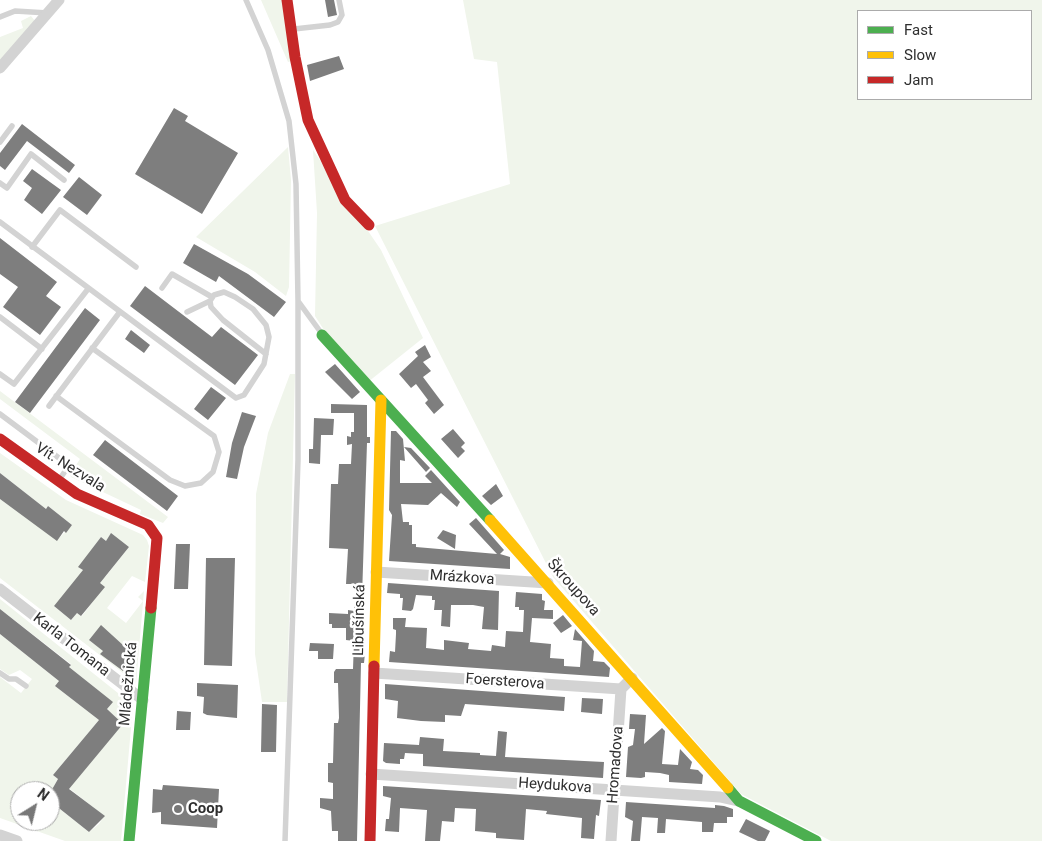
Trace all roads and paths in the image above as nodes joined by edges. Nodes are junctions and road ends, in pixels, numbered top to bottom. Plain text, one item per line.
1 (58, 0) edge
2 (246, 0) edge
3 (287, 0) edge
4 (339, 0) edge
5 (48, 13) junction
6 (0, 17) edge
7 (291, 30) junction
8 (0, 68) edge
9 (12, 126) dead end
10 (0, 142) edge
11 (64, 180) dead end
12 (0, 183) edge
13 (0, 222) edge
14 (369, 225) dead end
15 (32, 247) junction
16 (136, 267) dead end
17 (162, 288) dead end
18 (88, 289) junction
19 (211, 299) junction
20 (298, 301) junction
21 (188, 312) dead end
22 (119, 313) junction
23 (0, 317) edge
24 (322, 335) joint
25 (92, 348) junction
26 (42, 349) junction
27 (266, 354) junction
28 (0, 374) edge
29 (56, 396) junction
30 (381, 400) junction
31 (49, 406) dead end
32 (0, 414) edge
33 (0, 439) edge
34 (58, 481) junction
35 (153, 530) joint
36 (376, 572) junction
37 (548, 583) junction
38 (0, 589) edge
39 (374, 673) junction
40 (0, 674) edge
41 (632, 678) junction
42 (26, 686) dead end
43 (621, 689) junction
44 (142, 700) junction
45 (371, 774) junction
46 (614, 790) junction
47 (739, 801) junction
48 (0, 835) edge
49 (17, 841) edge
50 (129, 841) edge
51 (285, 841) edge
52 (370, 841) edge
53 (611, 841) edge
54 (816, 841) edge

1 - 5 street
2 - 20 lane
3 - 7 street
4 - 7 lane
5 - 6 lane
5 - 8 street
7 - 14 street
9 - 10 lane
11 - 12 lane
13 - 15 lane
15 - 16 lane
15 - 18 lane
17 - 19 lane
18 - 22 lane
18 - 26 lane
19 - 21 lane
19 - 27 lane
19 - 27 lane
20 - 24 lane
20 - 51 lane
22 - 25 lane
22 - 27 lane
23 - 26 lane
24 - 30 street, Škroupova
25 - 29 lane
25 - 29 lane
26 - 28 lane
29 - 31 lane
30 - 36 street, Libušínská
30 - 37 street, Škroupova
32 - 34 lane
33 - 34 street, Vít. Nezvala
34 - 35 street, Vít. Nezvala
35 - 44 street, Mládežnická
36 - 37 street, Mrázkova
36 - 39 street, Libušínská
37 - 41 street, Škroupova
38 - 44 street, Karla Tomana
39 - 43 street, Foersterova
39 - 45 street, Libušínská
40 - 42 lane
41 - 43 street
41 - 47 street, Škroupova
43 - 46 street, Hromadova
44 - 50 street, Mládežnická
45 - 46 street, Heydukova
45 - 52 street, Libušínská
46 - 47 street, Heydukova
46 - 53 street, Hromadova
47 - 54 street, Škroupova
48 - 49 street

